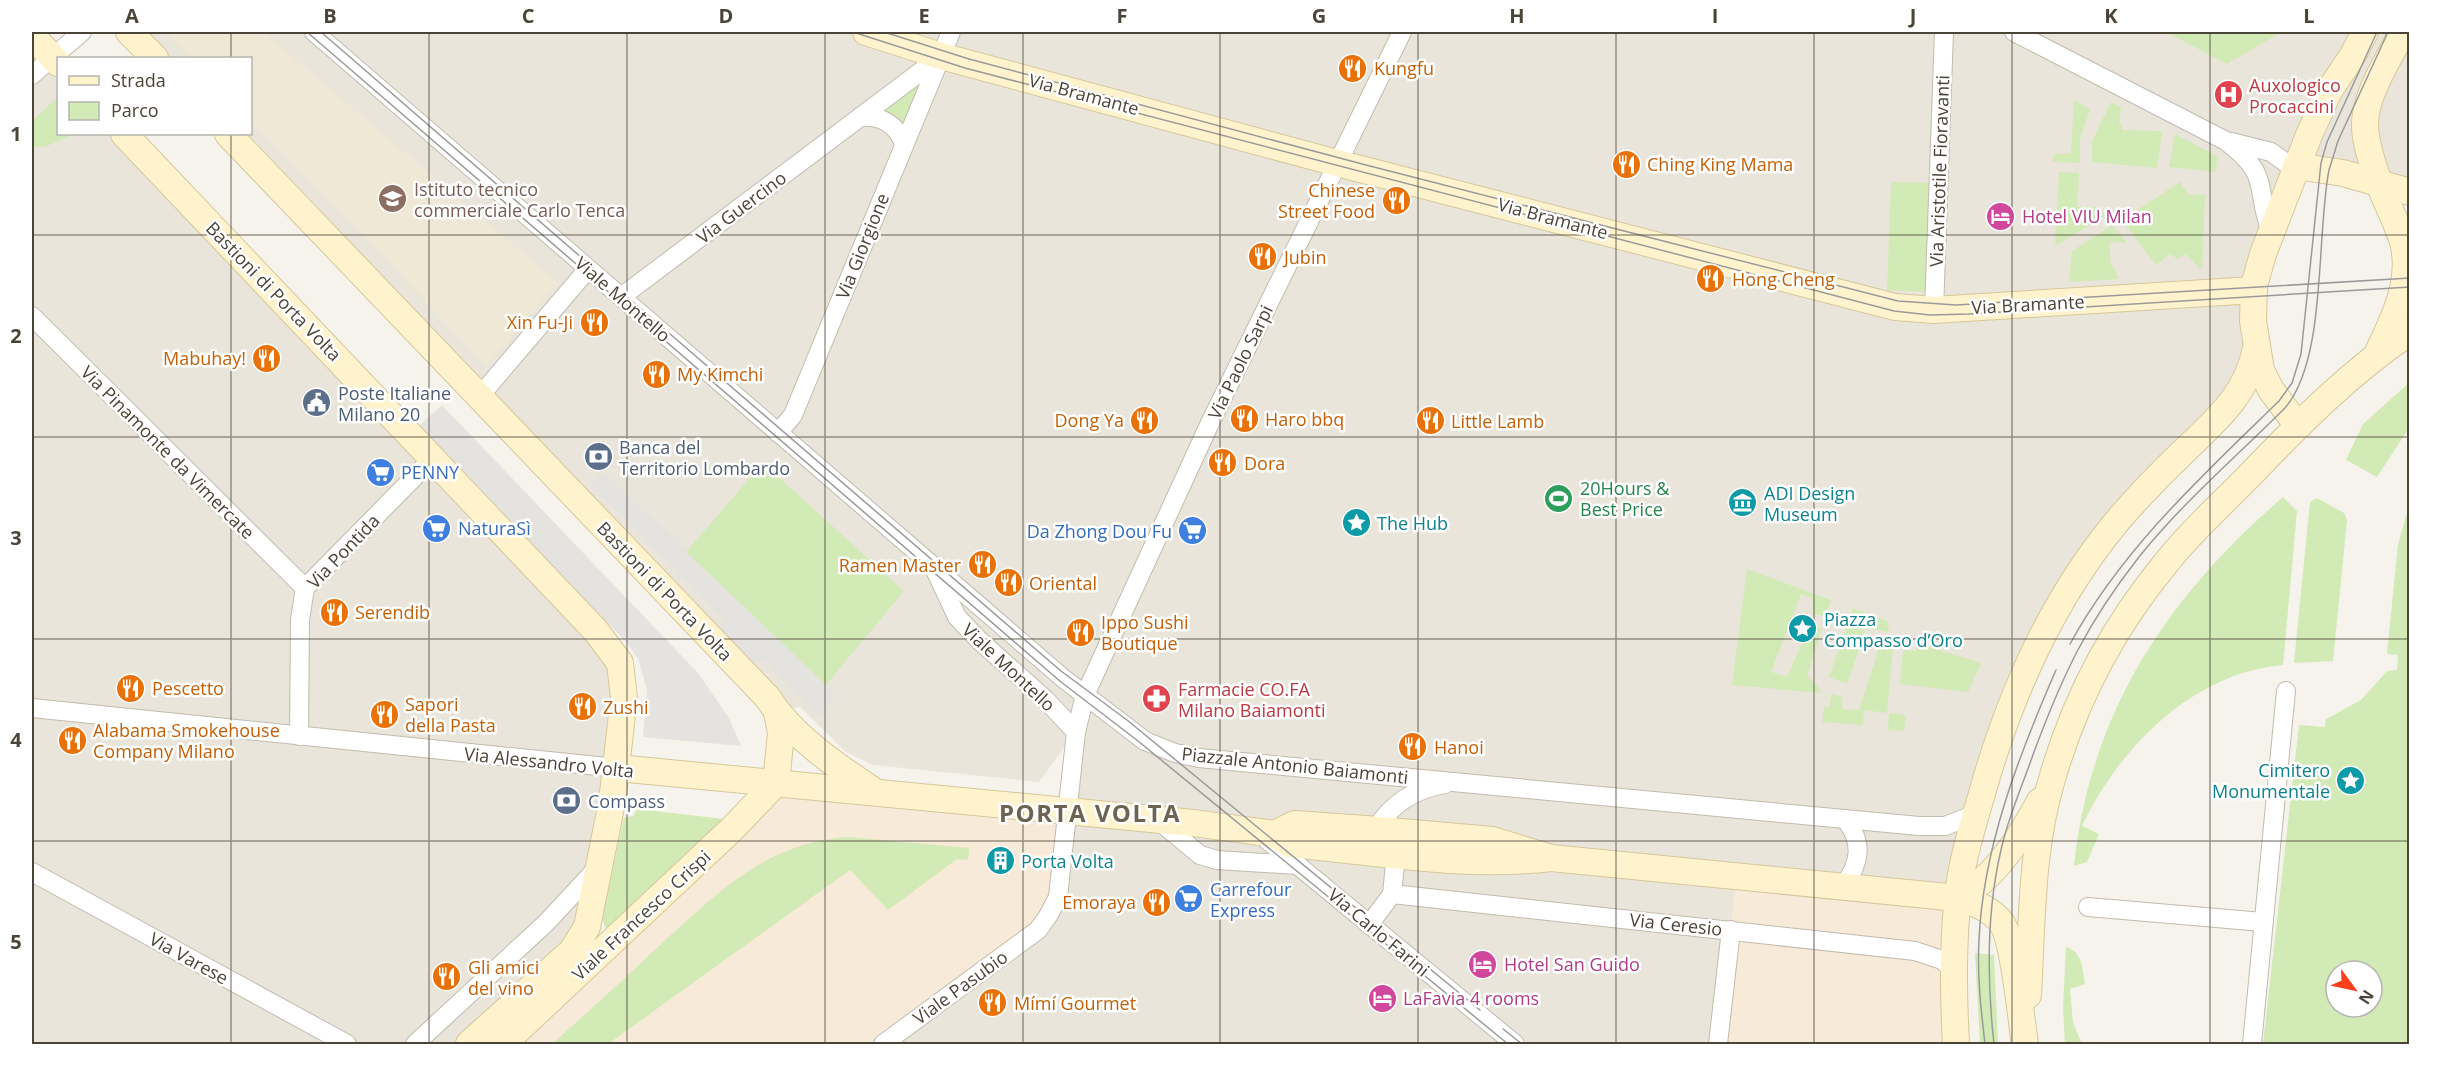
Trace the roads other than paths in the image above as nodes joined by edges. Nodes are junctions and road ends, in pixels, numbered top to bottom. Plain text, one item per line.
1 (82, 32) edge
2 (129, 32) edge
3 (314, 32) edge
4 (866, 32) edge
5 (951, 32) edge
6 (1402, 32) edge
7 (1944, 32) edge
8 (2014, 32) edge
9 (2365, 32) edge
10 (2402, 32) edge
11 (32, 36) edge
12 (941, 56) junction
13 (59, 57) edge
14 (154, 57) edge
15 (56, 60) edge
16 (32, 75) edge
17 (860, 117) junction
18 (125, 135) edge
19 (229, 135) edge
20 (2226, 141) junction
21 (904, 144) junction
22 (1337, 163) junction
23 (2296, 166) junction
24 (2378, 182) junction
25 (2409, 192) edge
26 (2271, 232) junction
27 (588, 269) junction
28 (2254, 290) junction
29 (621, 297) junction
30 (1934, 310) junction
31 (32, 316) edge
32 (2409, 332) edge
33 (2256, 348) junction
34 (2377, 355) junction
35 (479, 397) junction
36 (2298, 426) junction
37 (778, 433) junction
38 (433, 458) junction
39 (933, 565) junction
40 (305, 588) junction
41 (2286, 691) dead end
42 (1085, 695) junction
43 (32, 708) edge
44 (777, 712) junction
45 (1076, 732) junction
46 (299, 736) junction
47 (617, 768) junction
48 (2051, 779) junction
49 (776, 783) junction
50 (1424, 783) junction
51 (876, 792) junction
52 (1068, 811) junction
53 (1976, 814) junction
54 (1845, 819) junction
55 (1158, 820) junction
56 (1375, 830) junction
57 (1265, 833) junction
58 (1407, 847) junction
59 (1298, 865) junction
60 (600, 866) junction
61 (32, 872) edge
62 (1844, 886) junction
63 (1392, 894) junction
64 (1958, 898) junction
65 (2088, 907) dead end
66 (2263, 922) junction
67 (1370, 925) junction
68 (1731, 930) junction
69 (1954, 970) junction
70 (347, 1044) edge
71 (416, 1044) edge
72 (469, 1044) edge
73 (503, 1044) edge
74 (883, 1044) edge
75 (1515, 1044) edge
76 (1718, 1044) edge
77 (1956, 1044) edge
78 (2025, 1044) edge
79 (2252, 1044) edge

1 - 13 street
2 - 14 main road
3 - 27 street, Viale Montello
4 - 12 main road, Via Bramante
5 - 12 street, Via Giorgione
6 - 22 street, Via Paolo Sarpi
7 - 30 street, Via Aristotile Fioravanti
8 - 20 street
9 - 23 main road
10 - 24 main road
11 - 15 main road
12 - 17 street, Via Guercino
12 - 21 street, Via Giorgione
12 - 22 main road, Via Bramante
15 - 16 street
17 - 21 street
17 - 29 street, Via Guercino
18 - 38 main road, Bastioni di Porta Volta
19 - 35 main road, Bastioni di Porta Volta
20 - 23 street
20 - 26 street
21 - 37 street, Via Giorgione
22 - 30 main road, Via Bramante
22 - 42 street, Via Paolo Sarpi
23 - 24 main road
23 - 26 main road
24 - 25 main road
24 - 34 main road
26 - 28 main road
27 - 29 street, Viale Montello
27 - 35 street
28 - 30 main road, Via Bramante
28 - 33 main road
29 - 37 street, Viale Montello
31 - 40 street, Via Pinamonte da Vimercate
32 - 34 main road
33 - 36 main road
33 - 53 main road
34 - 36 main road
35 - 44 main road, Bastioni di Porta Volta
36 - 48 main road
37 - 39 street, Viale Montello
38 - 40 street, Via Pontida
38 - 47 main road, Bastioni di Porta Volta
39 - 42 street, Viale Montello
39 - 45 street, Viale Montello
40 - 46 street, Via Pontida
41 - 66 street
42 - 45 street
42 - 50 street, Piazzale Antonio Baiamonti
43 - 46 street, Via Alessandro Volta
44 - 49 main road
44 - 51 main road, Bastioni di Porta Volta
45 - 52 street
46 - 47 street, Via Alessandro Volta
47 - 49 main road, Via Alessandro Volta
47 - 60 main road, Viale Francesco Crispi
48 - 64 main road
48 - 78 main road
49 - 51 main road, Via Alessandro Volta
49 - 73 main road, Viale Francesco Crispi
50 - 54 street
50 - 56 street
50 - 58 street
51 - 52 main road, Via Alessandro Volta
52 - 55 main road
52 - 74 street, Viale Pasubio
53 - 54 street
53 - 64 main road
54 - 62 street
55 - 57 main road
55 - 59 street
56 - 57 main road
56 - 58 main road
57 - 58 main road
57 - 59 street
58 - 62 main road
58 - 63 street
59 - 67 street, Via Carlo Farini
60 - 71 street
60 - 72 main road, Viale Francesco Crispi
61 - 70 street, Via Varese
62 - 64 main road
63 - 67 street
63 - 68 street, Via Ceresio
64 - 69 main road
64 - 78 main road
65 - 66 street
66 - 79 street
67 - 75 street, Via Carlo Farini
68 - 69 street, Via Ceresio
68 - 76 street
69 - 77 main road

